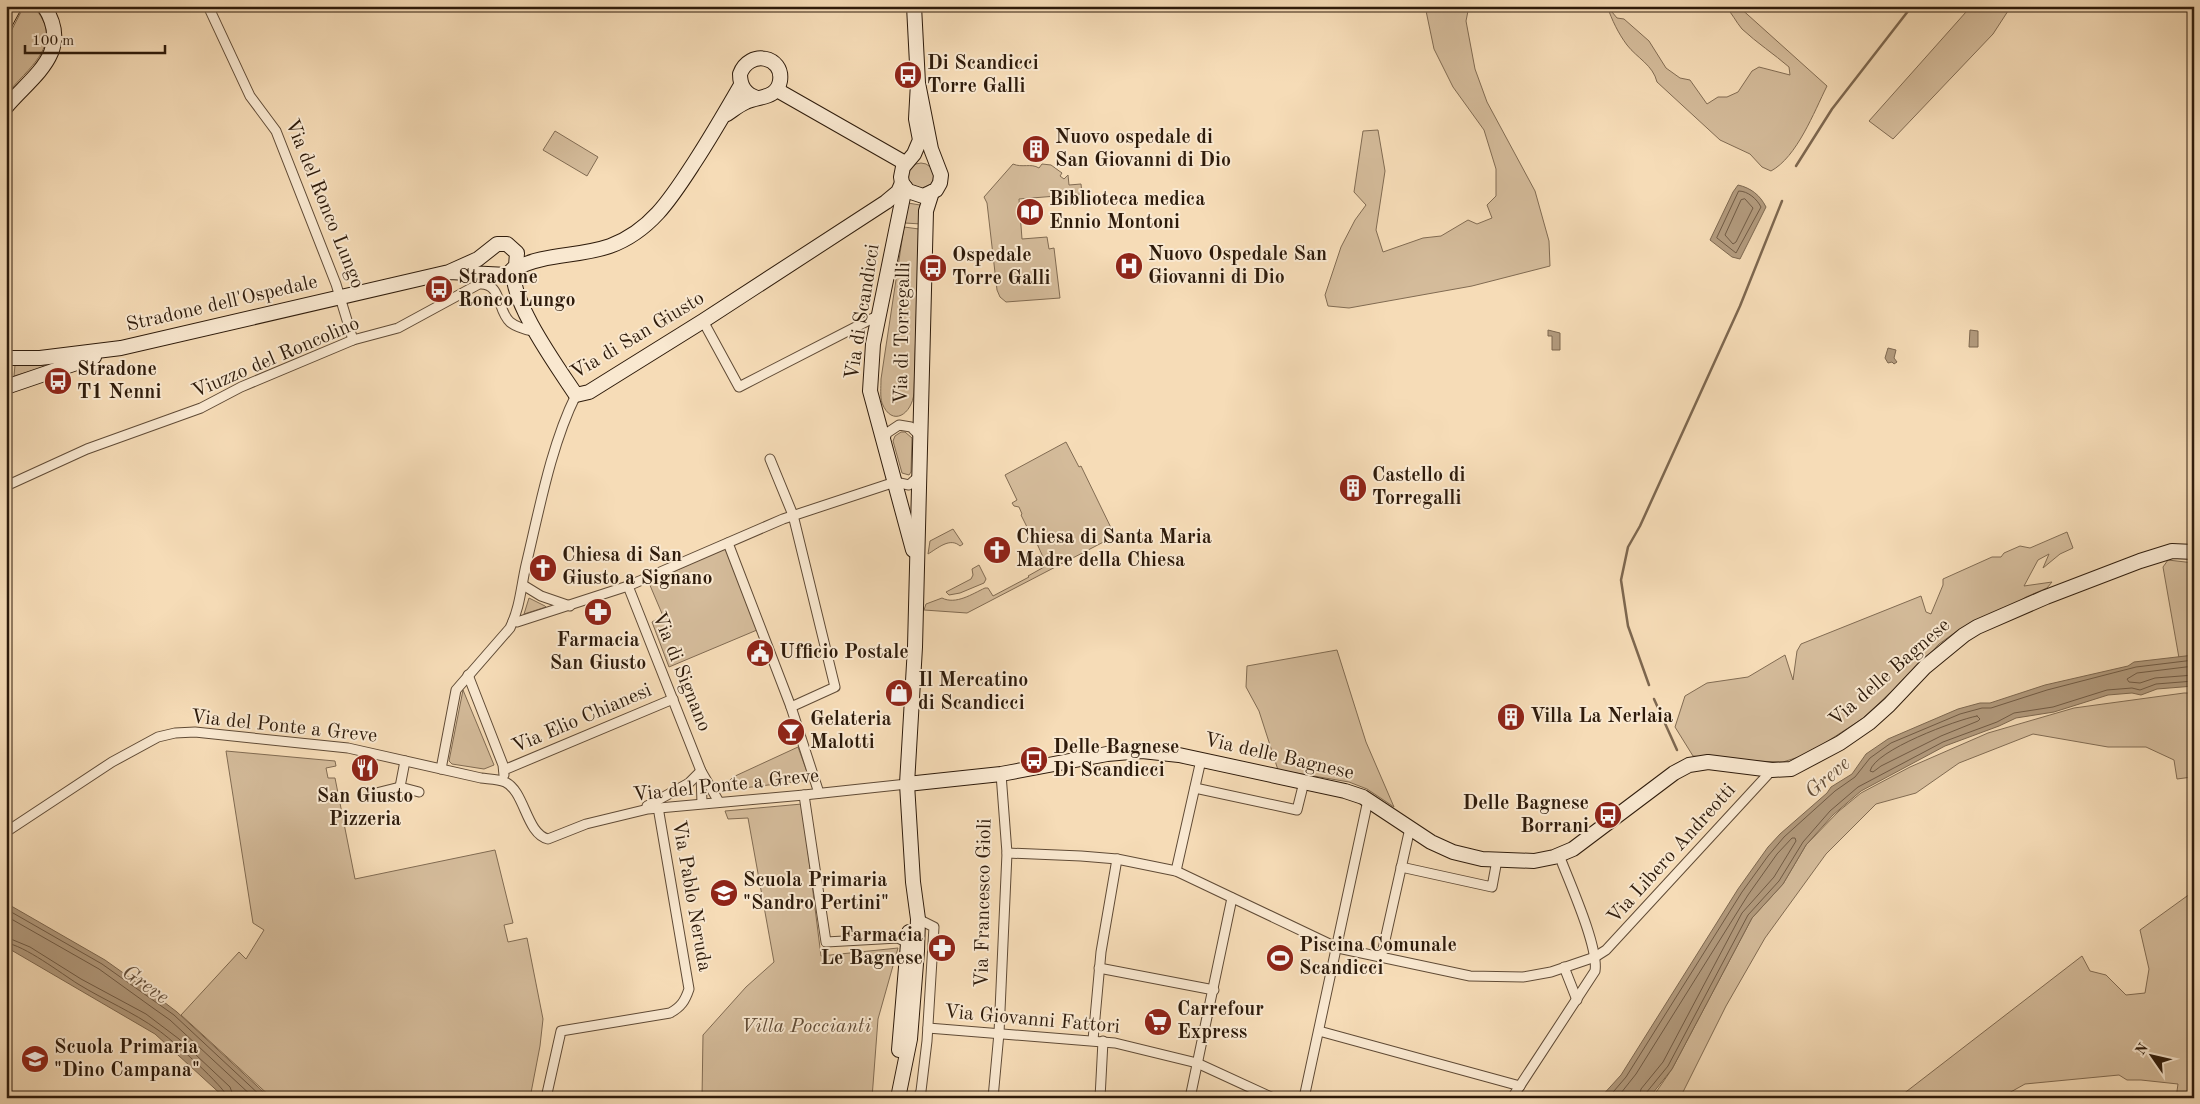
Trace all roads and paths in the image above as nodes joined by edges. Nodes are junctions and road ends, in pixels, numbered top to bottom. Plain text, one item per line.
1 (208, 6) edge
2 (914, 6) edge
3 (45, 8) edge
4 (918, 83) junction
5 (741, 84) junction
6 (776, 90) junction
7 (757, 98) junction
8 (6, 107) edge
9 (724, 116) junction
10 (907, 162) junction
11 (937, 163) junction
12 (904, 185) junction
13 (932, 192) junction
14 (511, 246) junction
15 (489, 249) junction
16 (560, 255) junction
17 (514, 269) junction
18 (450, 272) junction
19 (494, 274) junction
20 (341, 297) junction
21 (520, 302) junction
22 (879, 315) junction
23 (703, 321) junction
24 (537, 332) junction
25 (354, 340) junction
26 (121, 348) junction
27 (6, 358) edge
28 (6, 388) edge
29 (576, 395) junction
30 (920, 436) junction
31 (884, 441) junction
32 (770, 459) dead end
33 (919, 476) junction
34 (894, 482) junction
35 (6, 486) edge
36 (794, 515) junction
37 (728, 544) junction
38 (2194, 552) edge
39 (917, 566) junction
40 (523, 585) junction
41 (628, 586) junction
42 (570, 606) junction
43 (512, 624) junction
44 (468, 675) junction
45 (673, 700) junction
46 (790, 707) junction
47 (1201, 760) junction
48 (405, 761) junction
49 (441, 769) junction
50 (504, 770) junction
51 (1772, 770) junction
52 (701, 772) junction
53 (1001, 774) junction
54 (504, 781) junction
55 (1304, 782) junction
56 (907, 784) junction
57 (400, 787) junction
58 (1195, 788) junction
59 (419, 792) dead end
60 (376, 793) dead end
61 (820, 793) junction
62 (804, 795) junction
63 (1368, 800) junction
64 (719, 802) junction
65 (702, 803) junction
66 (658, 807) junction
67 (640, 810) junction
68 (1410, 828) junction
69 (6, 832) edge
70 (1007, 853) junction
71 (1559, 855) junction
72 (1117, 859) junction
73 (1497, 860) junction
74 (1401, 867) junction
75 (1176, 872) junction
76 (913, 882) junction
77 (1232, 898) junction
78 (918, 919) junction
79 (908, 944) junction
80 (1338, 948) junction
81 (1595, 957) junction
82 (1381, 958) junction
83 (1564, 967) junction
84 (1099, 968) junction
85 (930, 975) junction
86 (910, 976) junction
87 (1214, 990) junction
88 (1577, 1000) junction
89 (928, 1028) junction
90 (1319, 1031) junction
91 (998, 1032) junction
92 (1094, 1040) junction
93 (1103, 1041) junction
94 (1197, 1063) junction
95 (1520, 1086) junction
96 (546, 1098) edge
97 (893, 1098) edge
98 (898, 1098) edge
99 (918, 1098) edge
100 (993, 1098) edge
101 (1100, 1098) edge
102 (1190, 1098) edge
103 (1273, 1098) edge
104 (1304, 1098) edge
105 (1512, 1098) edge

1 - 20 street, Via del Ronco Lungo
2 - 4 main road, Via di Scandicci
3 - 8 main road
4 - 10 main road, Via di Scandicci
4 - 11 main road, Via di Scandicci
5 - 6 main road
5 - 7 main road
5 - 9 main road
6 - 7 main road
6 - 10 main road
7 - 9 main road
9 - 16 main road
10 - 11 main road
10 - 12 main road, Via di Scandicci
11 - 13 main road, Via di Scandicci
12 - 13 main road
12 - 22 main road, Via di Scandicci
12 - 23 main road, Via di San Giusto
13 - 30 main road, Via di Torregalli
14 - 15 main road
14 - 16 main road
14 - 17 main road
15 - 18 main road, Stradone dell'Ospedale
15 - 19 main road
16 - 17 main road
17 - 19 main road
17 - 21 main road
18 - 19 main road, Stradone dell'Ospedale
18 - 20 main road, Stradone dell'Ospedale
19 - 21 main road
20 - 25 street, Via del Ronco Lungo
20 - 26 main road, Stradone dell'Ospedale
21 - 24 main road
22 - 23 street
22 - 31 main road, Via di Scandicci
23 - 29 main road, Via di San Giusto
24 - 25 street, Viuzzo del Roncolino
24 - 29 main road
25 - 35 street, Viuzzo del Roncolino
26 - 27 main road, Stradone dell'Ospedale
26 - 28 main road, Stradone dell'Ospedale
29 - 40 street, Via di San Giusto
30 - 31 street
30 - 33 main road, Via di Torregalli
31 - 34 main road, Via di Scandicci
32 - 36 street
33 - 34 street
33 - 39 main road, Via di Torregalli
34 - 36 street
34 - 39 main road, Via di Torregalli
36 - 37 street
36 - 46 street
37 - 41 street
37 - 46 street
38 - 51 main road, Via delle Bagnese
39 - 56 main road, Via di Torregalli
40 - 42 street
40 - 43 street, Via di San Giusto
41 - 42 street
41 - 45 street, Via di Signano
42 - 43 street
43 - 44 street, Via di San Giusto
44 - 49 street, Via di San Giusto
44 - 50 street
45 - 50 street, Via Elio Chianesi
45 - 52 street, Via di Signano
46 - 61 street
47 - 53 main road, Via delle Bagnese
47 - 55 main road, Via delle Bagnese
47 - 58 street
48 - 49 street, Via del Ponte a Greve
48 - 57 street
48 - 69 street, Via del Ponte a Greve
49 - 54 street, Via del Ponte a Greve
50 - 54 street
51 - 71 main road, Via delle Bagnese
51 - 81 street, Via Libero Andreotti
52 - 64 street
52 - 65 street
52 - 67 street
53 - 56 main road, Via delle Bagnese
53 - 70 street, Via Francesco Gioli
54 - 67 street, Via del Ponte a Greve
55 - 58 street
55 - 63 main road, Via delle Bagnese
56 - 61 street, Via del Ponte a Greve
56 - 76 main road, Via di Torregalli
57 - 59 street
57 - 60 street
58 - 75 street
61 - 62 street, Via del Ponte a Greve
62 - 64 street, Via del Ponte a Greve
62 - 79 street
63 - 68 main road, Via delle Bagnese
63 - 80 street
64 - 65 street, Via del Ponte a Greve
65 - 66 street, Via del Ponte a Greve
66 - 67 street, Via del Ponte a Greve
66 - 96 street, Via Pablo Neruda
68 - 73 main road, Via delle Bagnese
68 - 74 street
70 - 72 street
70 - 91 street, Via Francesco Gioli
71 - 73 main road, Via delle Bagnese
71 - 81 street
72 - 75 street
72 - 84 street
73 - 74 street
74 - 82 street
75 - 77 street
76 - 78 main road
76 - 79 main road
77 - 80 street
77 - 87 street
78 - 85 street
78 - 86 main road
79 - 86 main road
80 - 82 street
80 - 90 street
81 - 83 street
81 - 88 street
82 - 83 street
83 - 88 street
84 - 87 street
84 - 92 street
85 - 86 street
85 - 89 street
86 - 97 main road
86 - 98 main road
87 - 94 street
88 - 95 street
89 - 91 street, Via Giovanni Fattori
89 - 99 street
90 - 95 street
90 - 104 street
91 - 92 street, Via Giovanni Fattori
91 - 100 street, Via Francesco Gioli
92 - 93 street, Via Giovanni Fattori
93 - 94 street, Via Giovanni Fattori
93 - 101 street
94 - 102 street
94 - 103 street, Via Giovanni Fattori
95 - 105 street

